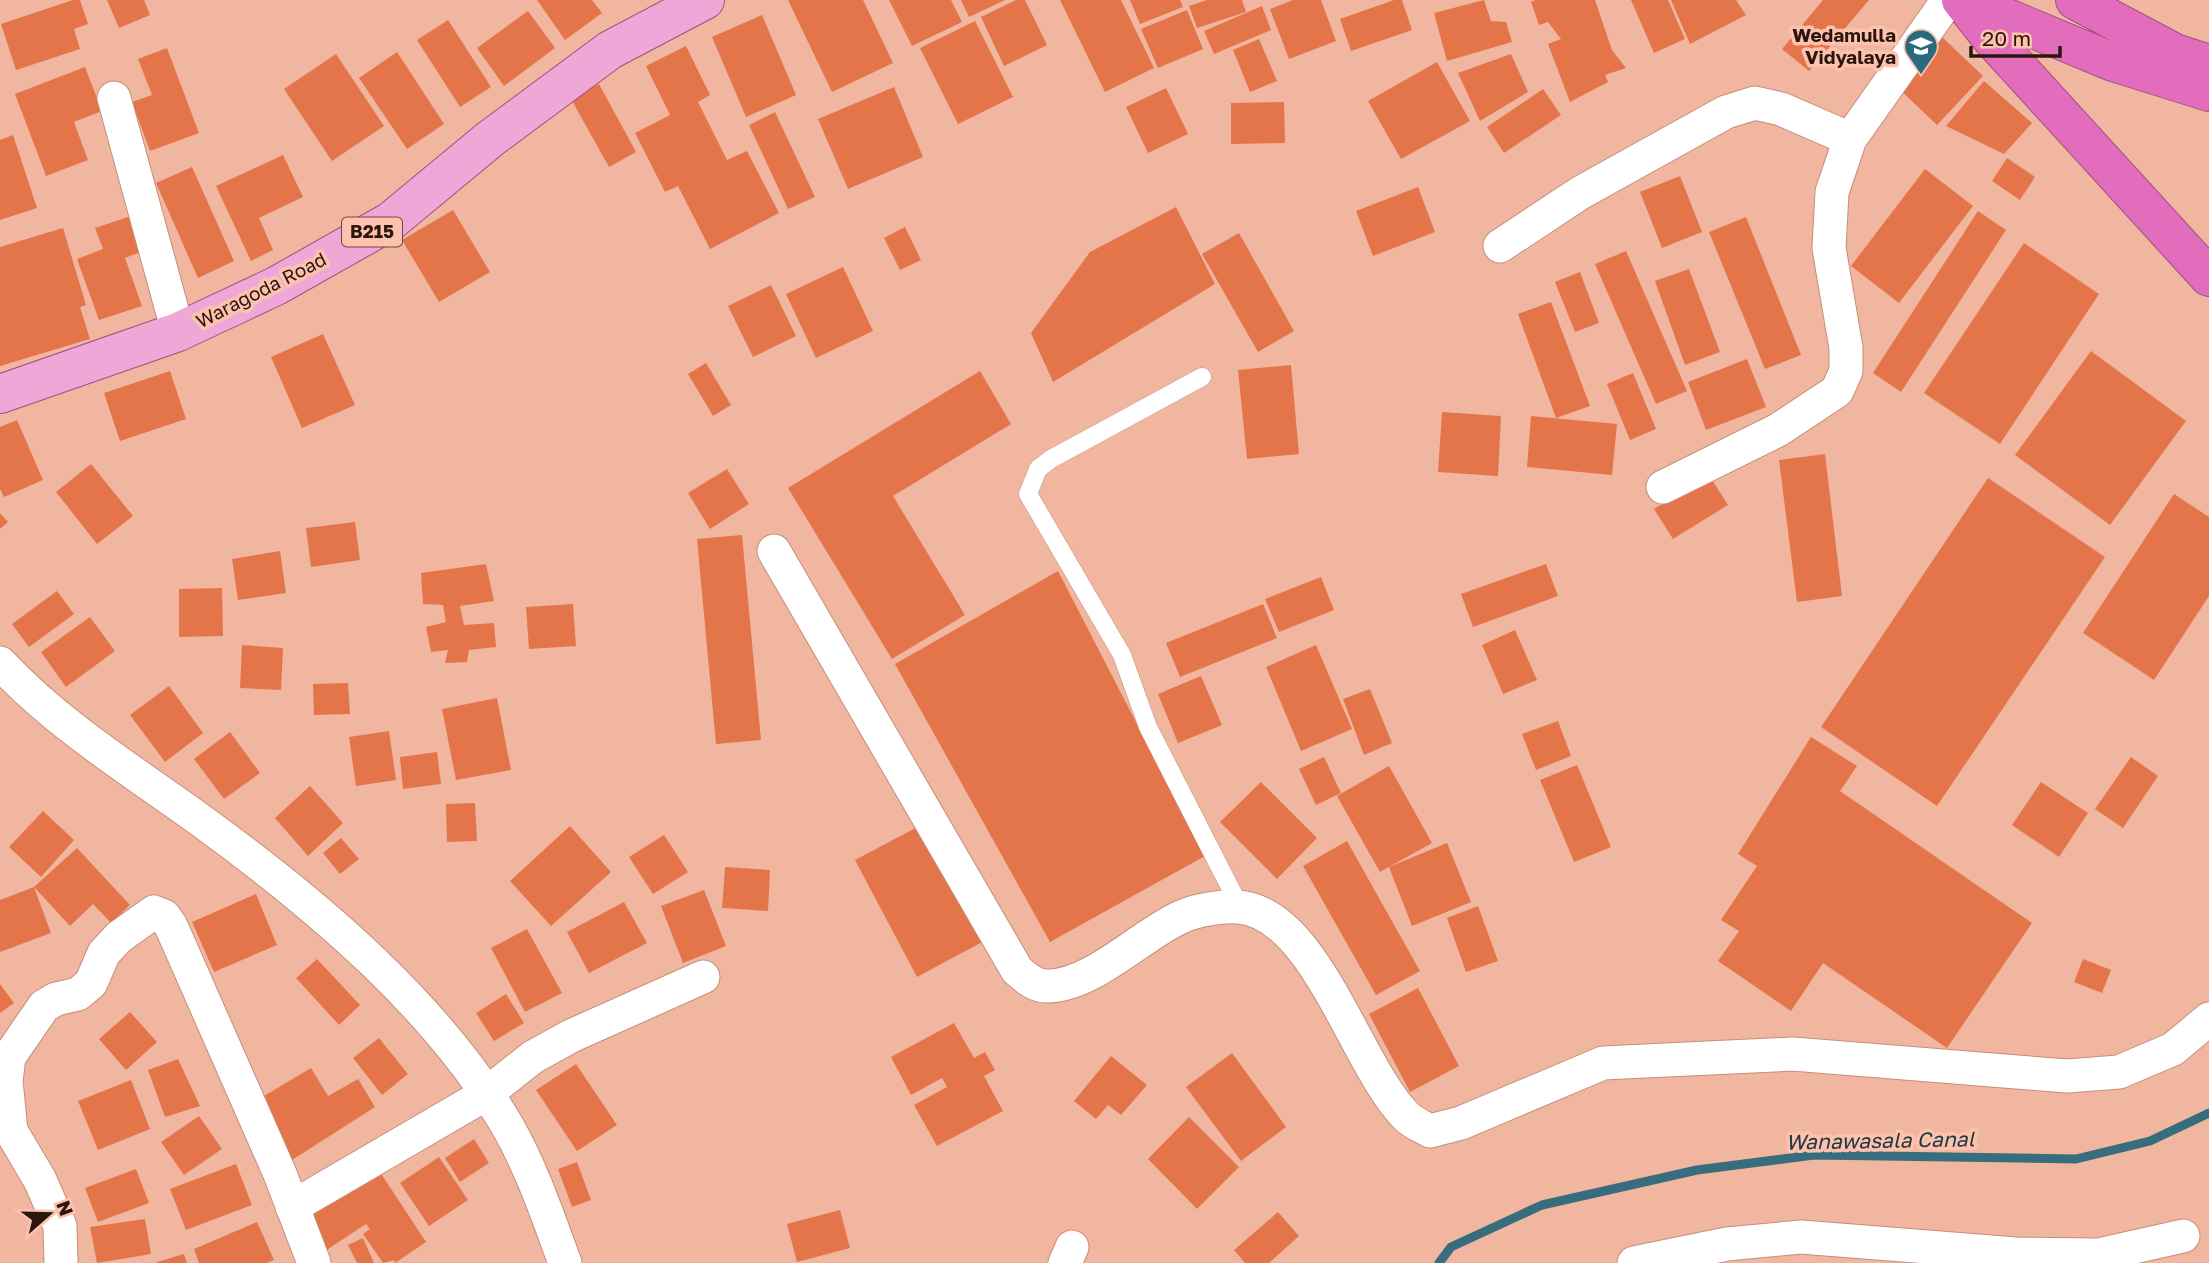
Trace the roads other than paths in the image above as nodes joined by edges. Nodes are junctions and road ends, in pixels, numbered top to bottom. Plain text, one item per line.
1 (705, 0) edge
2 (2075, 0) edge
3 (1958, 1) edge
4 (2132, 32) junction
5 (2209, 33) edge
6 (2209, 64) edge
7 (2209, 92) edge
8 (114, 98) dead end
9 (1850, 139) junction
10 (1500, 246) dead end
11 (2209, 278) edge
12 (178, 332) junction
13 (1202, 377) dead end
14 (0, 394) edge
15 (1663, 487) dead end
16 (774, 551) dead end
17 (0, 663) edge
18 (1240, 907) junction
19 (704, 977) dead end
20 (2209, 1019) edge
21 (486, 1094) junction
22 (292, 1207) junction
23 (2183, 1236) dead end
24 (1799, 1250) edge
25 (61, 1263) edge
26 (314, 1263) edge
27 (565, 1263) edge
28 (1634, 1263) edge

1 - 12 main road, Waragoda Road / B215
2 - 4 highway
3 - 7 highway
3 - 9 street
3 - 11 highway
4 - 5 highway
4 - 6 highway
8 - 12 street
9 - 10 street
9 - 15 street
12 - 14 main road, Waragoda Road / B215
13 - 18 lane
16 - 18 street
17 - 21 street
18 - 20 street
19 - 21 street
21 - 22 street
21 - 27 street
22 - 25 street
22 - 26 street
23 - 24 street
24 - 28 street

